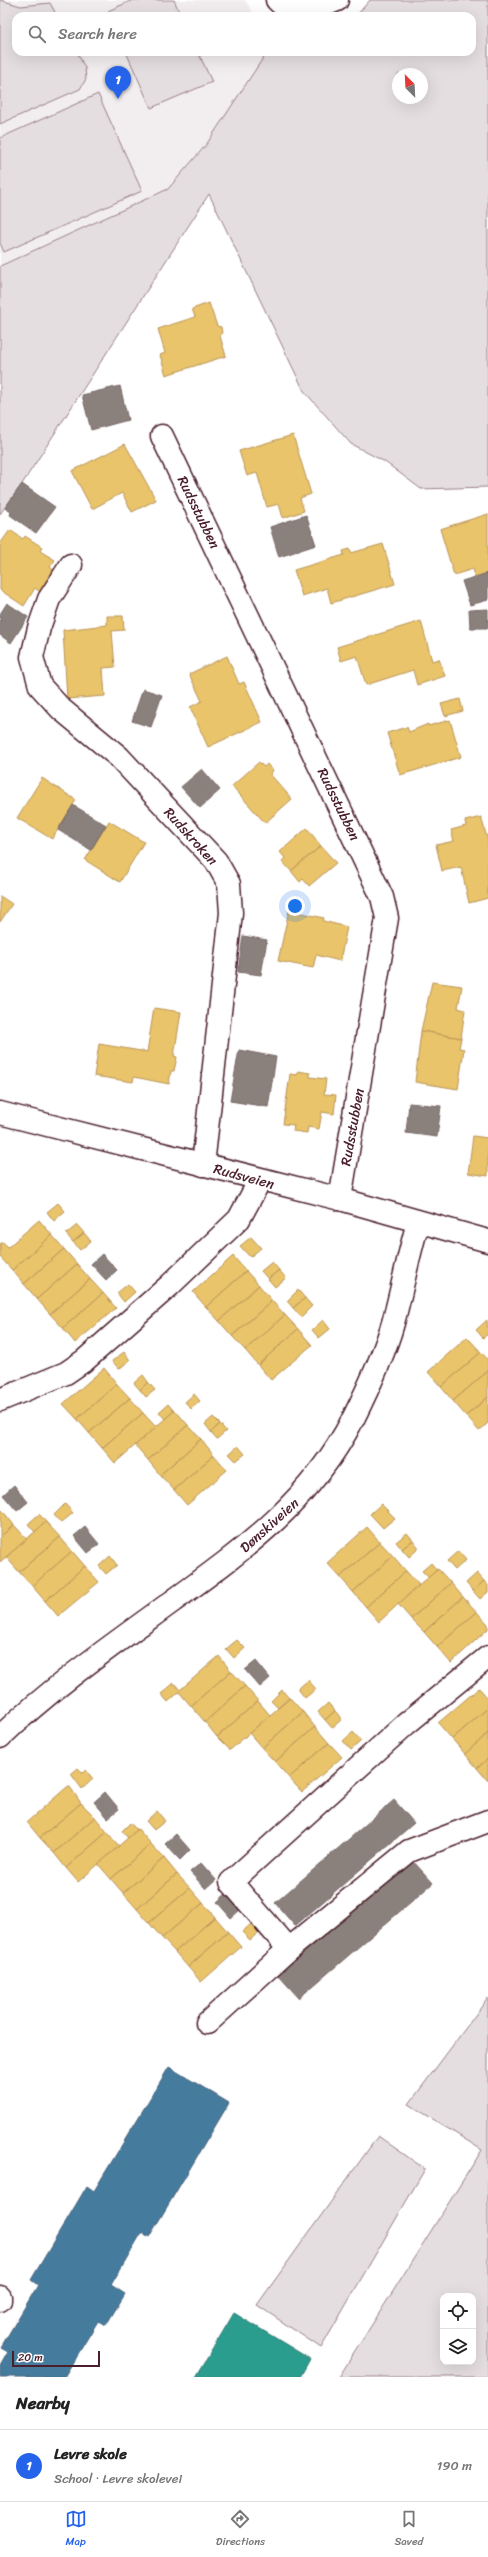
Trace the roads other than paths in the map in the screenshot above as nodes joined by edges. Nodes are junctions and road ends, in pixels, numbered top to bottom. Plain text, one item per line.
1 (277, 0) edge
2 (336, 0) edge
3 (162, 436) dead end
4 (72, 565) dead end
5 (0, 1113) edge
6 (203, 1165) junction
7 (260, 1180) junction
8 (340, 1199) junction
9 (418, 1223) junction
10 (488, 1241) edge
11 (0, 1400) edge
12 (488, 1657) edge
13 (0, 1737) edge
14 (488, 1821) edge
15 (289, 1949) junction
16 (207, 2023) dead end

1 - 2 street
3 - 8 street, Rudsstubben
4 - 6 street, Rudskroken
5 - 6 street, Rudsveien
6 - 7 street, Rudsveien
7 - 8 street, Rudsveien
7 - 11 street
8 - 9 street, Rudsveien
9 - 10 street, Rudsveien
9 - 13 street, Dønskiveien
12 - 15 street
14 - 15 street
15 - 16 street

